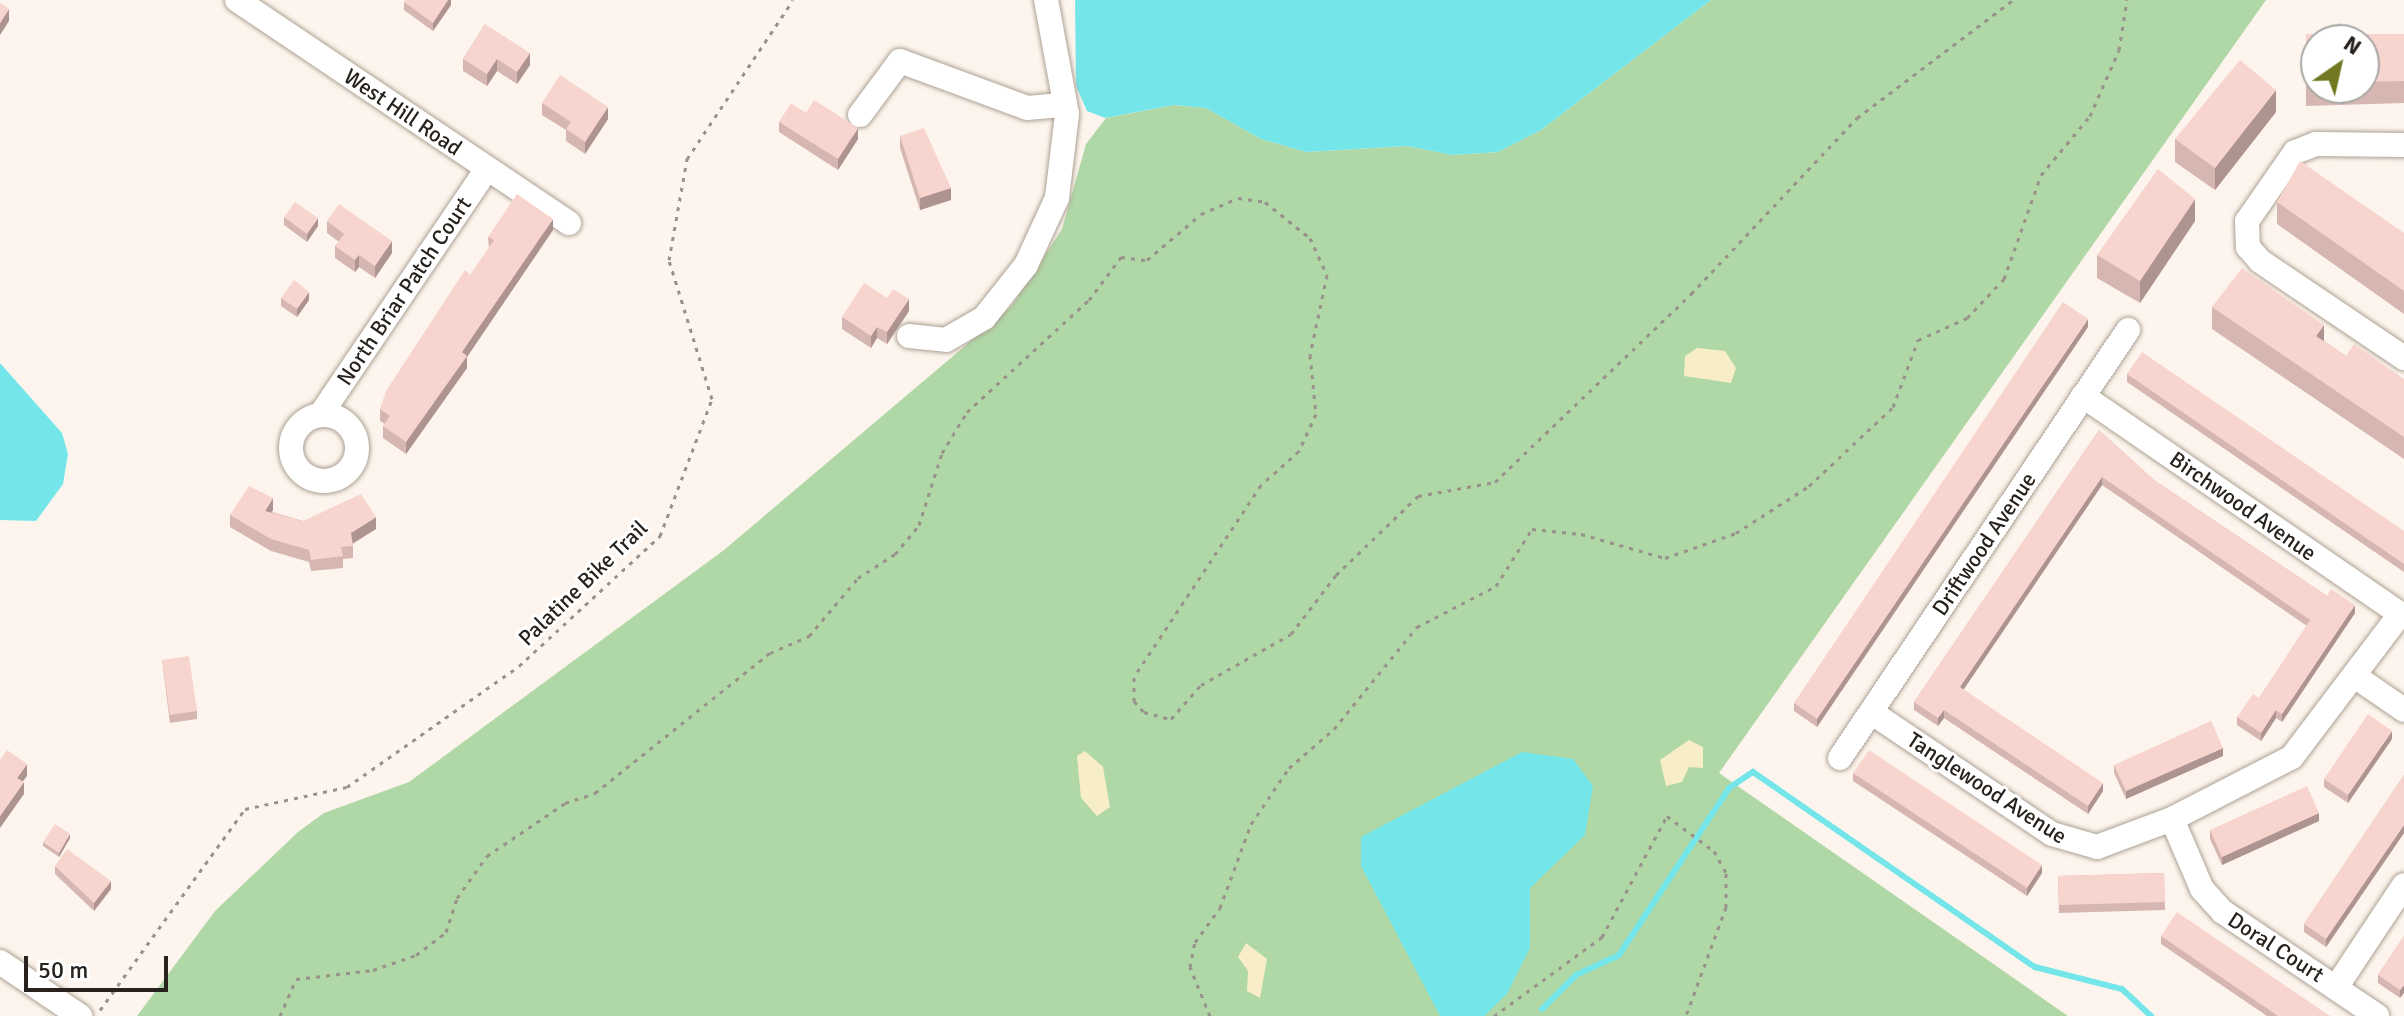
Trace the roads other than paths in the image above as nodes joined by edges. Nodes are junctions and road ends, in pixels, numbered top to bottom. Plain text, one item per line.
1 (237, 0) edge
2 (1046, 0) edge
3 (1065, 105) junction
4 (860, 115) dead end
5 (2404, 145) edge
6 (487, 169) junction
7 (569, 223) dead end
8 (2128, 330) dead end
9 (909, 336) dead end
10 (2404, 358) edge
11 (2083, 396) junction
12 (321, 414) dead end
13 (2402, 616) edge
14 (2356, 677) junction
15 (2404, 710) edge
16 (1871, 712) junction
17 (1840, 758) dead end
18 (2172, 819) junction
19 (2404, 885) edge
20 (0, 962) edge
21 (2337, 986) junction
22 (80, 1016) edge
23 (2377, 1016) edge

1 - 6 street, West Hill Road
2 - 3 street
3 - 4 street
3 - 9 street
5 - 10 street
6 - 7 street, West Hill Road
6 - 12 street, North Briar Patch Court
8 - 11 street, Driftwood Avenue
11 - 13 street, Birchwood Avenue
11 - 16 street, Driftwood Avenue
13 - 14 street, Tanglewood Avenue
14 - 15 street
14 - 18 street, Tanglewood Avenue
16 - 17 street, Driftwood Avenue
16 - 18 street, Tanglewood Avenue
18 - 21 street, Doral Court
19 - 21 street
20 - 22 street
21 - 23 street, Doral Court

